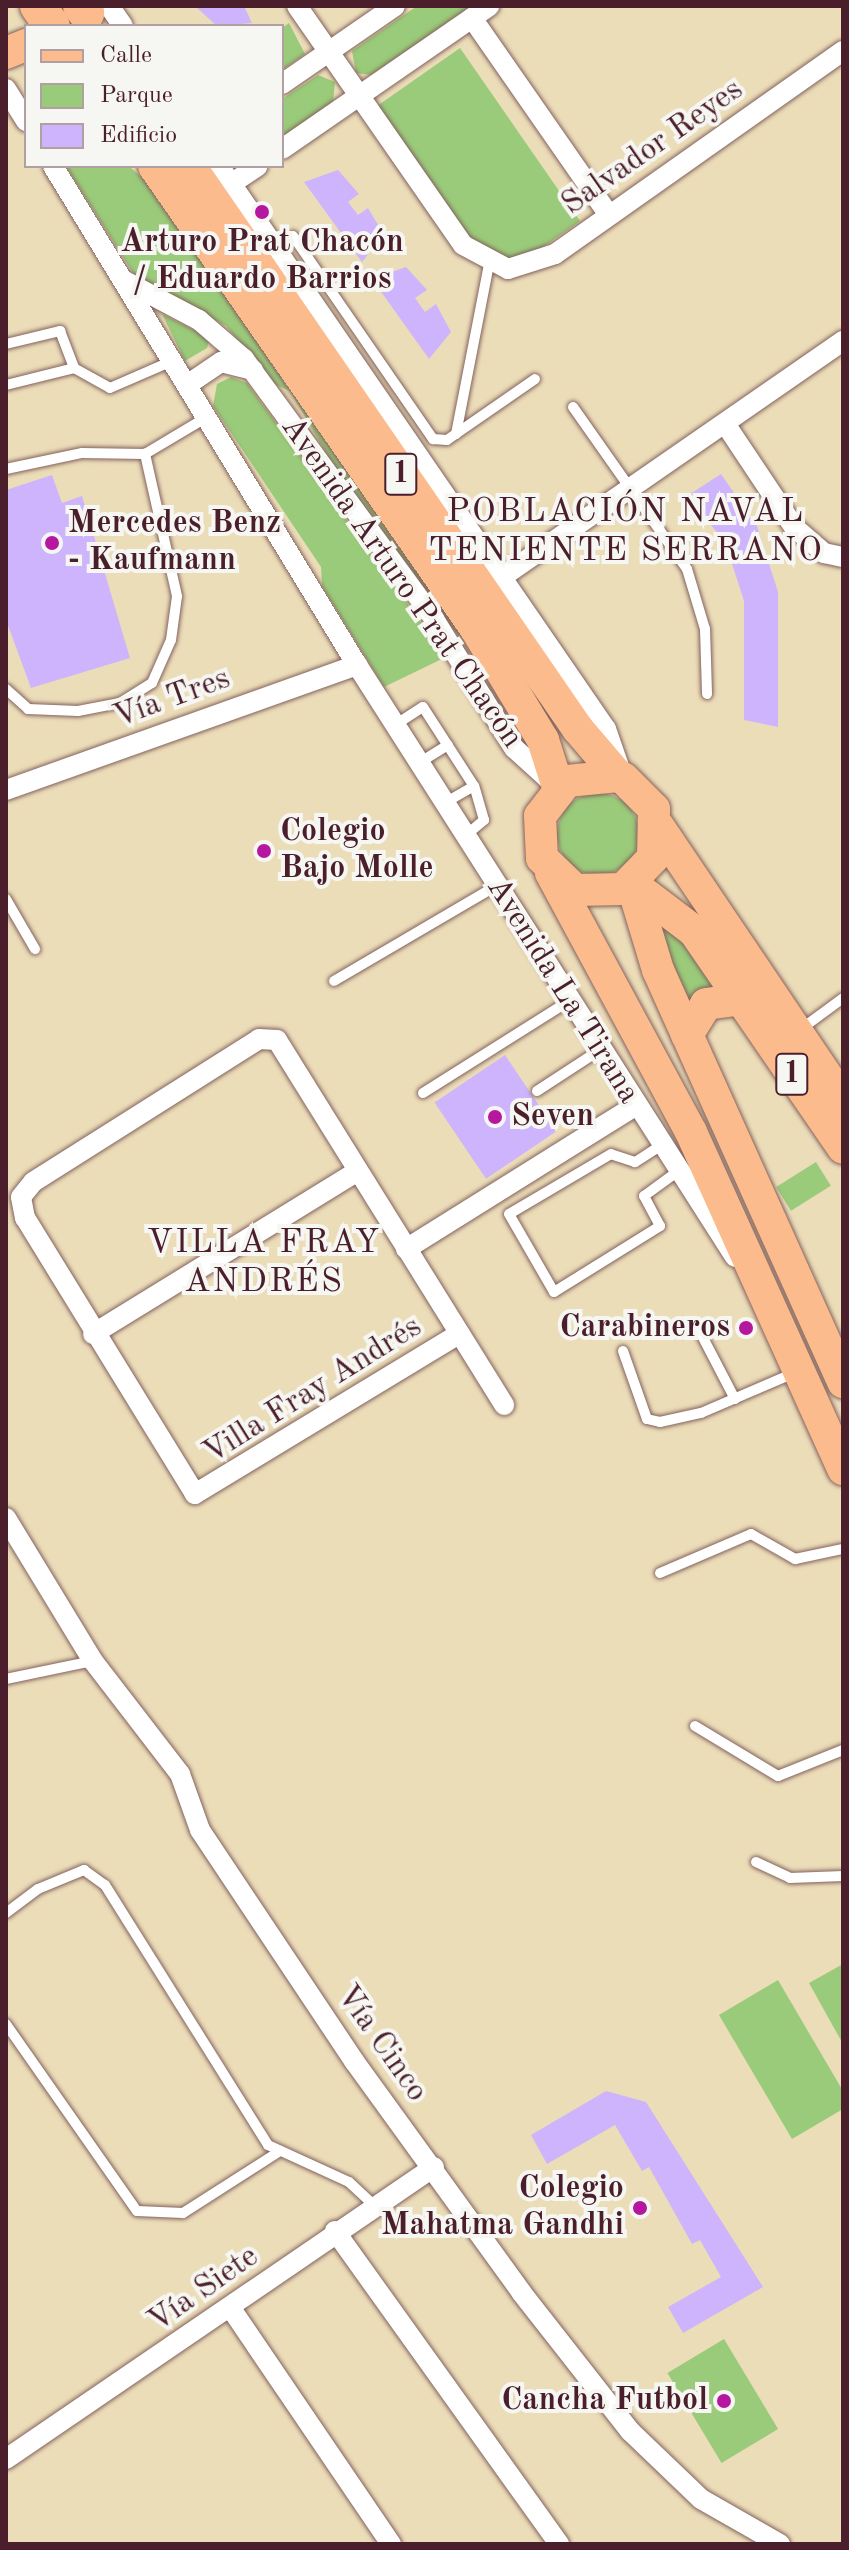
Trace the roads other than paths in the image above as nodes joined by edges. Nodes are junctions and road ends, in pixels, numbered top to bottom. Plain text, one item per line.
1 (38, 6) edge
2 (297, 6) edge
3 (395, 6) edge
4 (489, 6) edge
5 (89, 14) edge
6 (472, 18) junction
7 (51, 24) edge
8 (117, 24) edge
9 (843, 51) edge
10 (328, 52) junction
11 (284, 83) edge
12 (6, 89) edge
13 (359, 96) junction
14 (24, 118) edge
15 (284, 148) edge
16 (54, 168) edge
17 (155, 168) edge
18 (191, 168) edge
19 (220, 168) edge
20 (255, 168) edge
21 (231, 184) junction
22 (609, 215) junction
23 (293, 236) dead end
24 (489, 265) junction
25 (123, 280) junction
26 (843, 341) edge
27 (6, 344) edge
28 (172, 361) junction
29 (74, 368) junction
30 (253, 370) junction
31 (535, 379) dead end
32 (6, 385) edge
33 (187, 385) junction
34 (573, 407) dead end
35 (207, 417) junction
36 (726, 425) junction
37 (456, 434) junction
38 (145, 454) junction
39 (6, 469) edge
40 (632, 489) junction
41 (843, 557) edge
42 (502, 577) junction
43 (357, 665) junction
44 (6, 689) edge
45 (707, 694) dead end
46 (395, 725) junction
47 (448, 745) junction
48 (419, 763) junction
49 (621, 777) junction
50 (474, 786) junction
51 (558, 787) junction
52 (6, 790) edge
53 (445, 803) junction
54 (658, 826) junction
55 (465, 836) junction
56 (551, 873) junction
57 (632, 884) junction
58 (496, 886) junction
59 (6, 899) edge
60 (35, 949) dead end
61 (334, 981) dead end
62 (843, 998) edge
63 (741, 999) junction
64 (569, 1001) junction
65 (796, 1032) junction
66 (687, 1035) junction
67 (600, 1050) junction
68 (537, 1091) dead end
69 (423, 1093) dead end
70 (843, 1100) edge
71 (635, 1106) junction
72 (660, 1146) junction
73 (843, 1148) edge
74 (358, 1171) junction
75 (677, 1172) junction
76 (406, 1249) junction
77 (773, 1313) junction
78 (698, 1328) dead end
79 (93, 1334) junction
80 (459, 1334) junction
81 (623, 1351) dead end
82 (799, 1371) junction
83 (843, 1382) edge
84 (735, 1399) junction
85 (504, 1405) dead end
86 (843, 1469) edge
87 (6, 1518) edge
88 (843, 1549) edge
89 (660, 1573) dead end
90 (93, 1661) junction
91 (6, 1679) edge
92 (695, 1726) dead end
93 (843, 1750) edge
94 (756, 1862) dead end
95 (843, 1876) edge
96 (6, 1913) edge
97 (6, 2024) edge
98 (280, 2151) junction
99 (434, 2167) junction
100 (375, 2206) junction
101 (335, 2231) junction
102 (232, 2310) junction
103 (6, 2459) edge
104 (391, 2544) edge
105 (559, 2544) edge
106 (780, 2544) edge

1 - 7 highway
2 - 10 street
3 - 10 street
4 - 6 street
5 - 8 street
6 - 13 street
6 - 22 street
9 - 22 street, Salvador Reyes
10 - 11 street
10 - 13 street
12 - 14 street
13 - 15 street
13 - 24 street
16 - 25 street, Avenida Arturo Prat Chacón
17 - 51 main road, Avenida Arturo Prat Chacón / 1
18 - 49 main road, Avenida Arturo Prat Chacón / 1
19 - 21 street
20 - 21 street
21 - 42 street
22 - 24 street, Salvador Reyes
23 - 37 lane
24 - 37 lane
25 - 28 street, Avenida Arturo Prat Chacón
25 - 30 street, Avenida Arturo Prat Chacón
26 - 36 street
27 - 29 lane
28 - 29 lane
28 - 33 street, Avenida Arturo Prat Chacón
29 - 32 lane
30 - 33 street
30 - 51 street, Avenida Arturo Prat Chacón
31 - 37 lane
33 - 35 street, Avenida Arturo Prat Chacón
34 - 40 lane
35 - 38 lane
35 - 43 street, Avenida Arturo Prat Chacón
36 - 40 street
36 - 41 street
38 - 39 lane
38 - 44 lane
40 - 42 street
40 - 45 lane
42 - 49 street
43 - 46 street, Avenida La Tirana
43 - 52 street, Vía Tres
46 - 47 lane
46 - 48 street, Avenida La Tirana
47 - 48 lane
47 - 50 lane
48 - 53 street, Avenida La Tirana
49 - 51 main road
49 - 54 main road, Avenida Arturo Prat Chacón / 1
50 - 53 lane
50 - 55 lane
51 - 56 main road
53 - 55 street, Avenida La Tirana
54 - 57 main road
54 - 65 main road, Avenida Arturo Prat Chacón / 1
55 - 58 street, Avenida La Tirana
56 - 57 main road
56 - 77 main road, Avenida La Tirana
57 - 63 main road, 1
57 - 66 main road
58 - 61 lane
58 - 64 street, Avenida La Tirana
59 - 60 lane
62 - 65 lane
63 - 66 main road
63 - 73 main road, 1
64 - 67 street, Avenida La Tirana
64 - 69 lane
65 - 70 main road, Avenida Arturo Prat Chacón / 1
66 - 83 main road
67 - 68 lane
67 - 71 street, Avenida La Tirana
71 - 72 street, Avenida La Tirana
71 - 76 street
72 - 75 street, Avenida La Tirana
72 - 75 lane
74 - 76 street, Villa Fray Andrés
74 - 79 street
74 - 79 street, Villa Fray Andrés
75 - 77 street, Avenida La Tirana
76 - 80 street, Villa Fray Andrés
77 - 82 main road, Avenida La Tirana
78 - 84 lane
79 - 80 street, Villa Fray Andrés
80 - 85 street, Villa Fray Andrés
81 - 84 lane
82 - 84 lane
82 - 86 main road, Avenida La Tirana
87 - 90 street, Vía Cinco
88 - 89 lane
90 - 91 lane
90 - 99 street, Vía Cinco
92 - 93 lane
94 - 95 lane
96 - 98 lane
97 - 98 lane
98 - 100 lane
99 - 100 street, Vía Siete
99 - 106 street, Vía Cinco
100 - 101 street, Vía Siete
101 - 102 street, Vía Siete
101 - 105 street
102 - 103 street, Vía Siete
102 - 104 street

